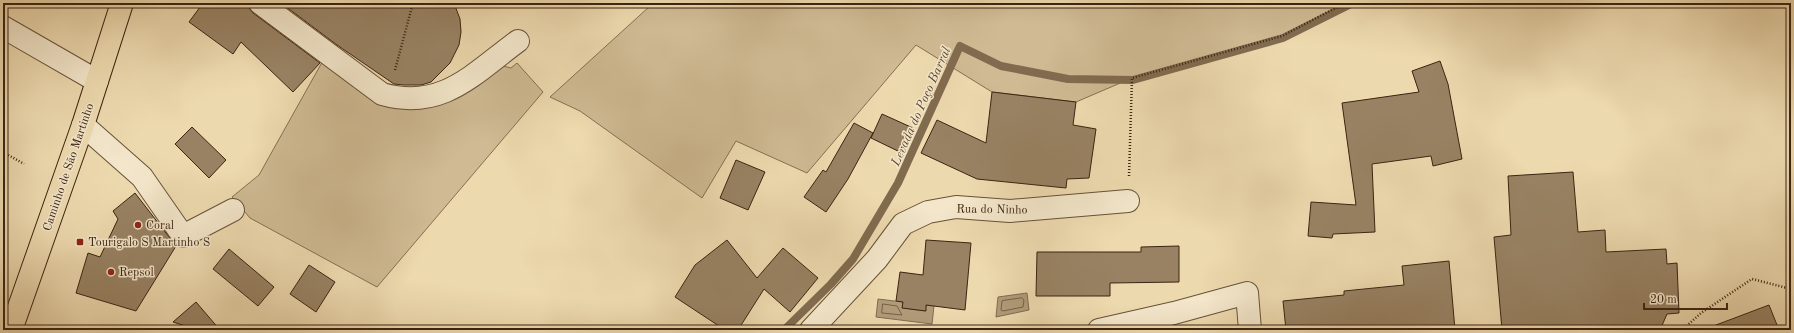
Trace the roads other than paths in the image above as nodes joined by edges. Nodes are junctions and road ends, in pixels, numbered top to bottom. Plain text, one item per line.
1 (122, 3) edge
2 (260, 3) edge
3 (3, 27) edge
4 (518, 41) dead end
5 (97, 81) junction
6 (83, 125) junction
7 (1128, 201) road end
8 (233, 210) dead end
9 (11, 330) edge
10 (811, 330) edge
11 (1099, 330) edge
12 (1250, 330) edge

1 - 5 main road, Caminho de São Martinho
2 - 4 street
3 - 5 street
5 - 6 main road, Caminho de São Martinho
6 - 8 street
6 - 9 main road, Caminho de São Martinho
7 - 10 street, Rua do Ninho
11 - 12 street

